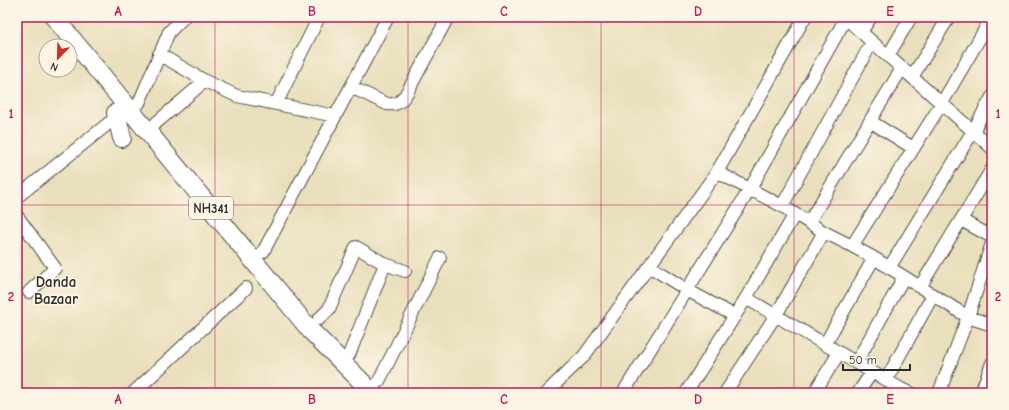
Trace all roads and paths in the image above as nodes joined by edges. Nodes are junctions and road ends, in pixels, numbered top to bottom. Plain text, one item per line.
1 (54, 17) edge
2 (184, 17) edge
3 (319, 17) edge
4 (388, 17) edge
5 (448, 17) edge
6 (805, 17) edge
7 (871, 17) edge
8 (911, 17) edge
9 (949, 17) edge
10 (992, 17) edge
11 (846, 18) edge
12 (861, 32) junction
13 (872, 42) junction
14 (159, 54) junction
15 (888, 56) junction
16 (902, 68) junction
17 (912, 77) junction
18 (205, 81) junction
19 (351, 87) junction
20 (992, 97) edge
21 (139, 103) joint
22 (942, 103) junction
23 (276, 104) junction
24 (335, 116) junction
25 (113, 118) joint
26 (870, 120) junction
27 (147, 122) junction
28 (973, 131) junction
29 (122, 138) dead end
30 (914, 148) junction
31 (992, 148) edge
32 (992, 169) edge
33 (718, 172) junction
34 (750, 188) junction
35 (17, 197) edge
36 (782, 206) junction
37 (795, 214) junction
38 (17, 216) edge
39 (962, 220) junction
40 (809, 222) junction
41 (824, 232) junction
42 (992, 237) edge
43 (992, 243) edge
44 (852, 246) junction
45 (263, 252) dead end
46 (440, 258) dead end
47 (874, 258) junction
48 (385, 264) junction
49 (649, 266) junction
50 (889, 268) junction
51 (405, 271) dead end
52 (904, 277) junction
53 (920, 287) junction
54 (246, 288) dead end
55 (687, 290) junction
56 (29, 292) dead end
57 (933, 295) junction
58 (746, 298) junction
59 (776, 315) junction
60 (735, 316) junction
61 (968, 316) junction
62 (319, 320) joint
63 (992, 325) edge
64 (318, 338) junction
65 (825, 344) junction
66 (839, 352) junction
67 (349, 355) dead end
68 (856, 362) junction
69 (992, 363) edge
70 (872, 372) junction
71 (886, 380) junction
72 (376, 387) edge
73 (626, 392) edge
74 (133, 393) edge
75 (546, 393) edge
76 (686, 393) edge
77 (725, 393) edge
78 (814, 393) edge
79 (858, 393) edge
80 (909, 393) edge
81 (939, 393) edge
82 (981, 393) edge

1 - 27 highway, NH341
2 - 14 street
3 - 23 street
4 - 19 street
5 - 19 street
6 - 33 street
7 - 12 street
8 - 15 street
9 - 17 street
10 - 22 street
11 - 12 street
11 - 34 street
12 - 13 street
13 - 15 street
13 - 36 street
14 - 18 street
14 - 21 street
15 - 16 street
16 - 17 street
16 - 26 street
17 - 22 street
18 - 23 street
18 - 27 street
19 - 24 street
20 - 28 street
21 - 27 highway
22 - 28 street
22 - 30 street
23 - 24 street
24 - 45 street
25 - 29 highway
25 - 35 street
26 - 30 street
26 - 40 street
27 - 64 highway, NH341
28 - 31 street
28 - 50 street
30 - 44 street
32 - 39 street
33 - 34 street
33 - 49 street
34 - 36 street
34 - 55 street
36 - 37 street
37 - 40 street
37 - 58 street
38 - 56 street
39 - 42 street
39 - 53 street
40 - 41 street
41 - 44 street
41 - 59 street
43 - 61 street
44 - 47 street
46 - 72 street
47 - 50 street
47 - 65 street
48 - 51 street
48 - 62 street
48 - 67 street
49 - 55 street
49 - 75 street
50 - 52 street
52 - 53 street
52 - 68 street
53 - 57 street
54 - 74 street
55 - 60 street
55 - 73 street
57 - 61 street
57 - 71 street
58 - 59 street
58 - 60 street
59 - 65 street
59 - 77 street
60 - 76 street
61 - 63 street
61 - 81 street
62 - 64 highway
64 - 72 highway, NH341
65 - 66 street
66 - 68 street
66 - 78 street
68 - 70 street
69 - 82 street
70 - 71 street
70 - 79 street
71 - 80 street

